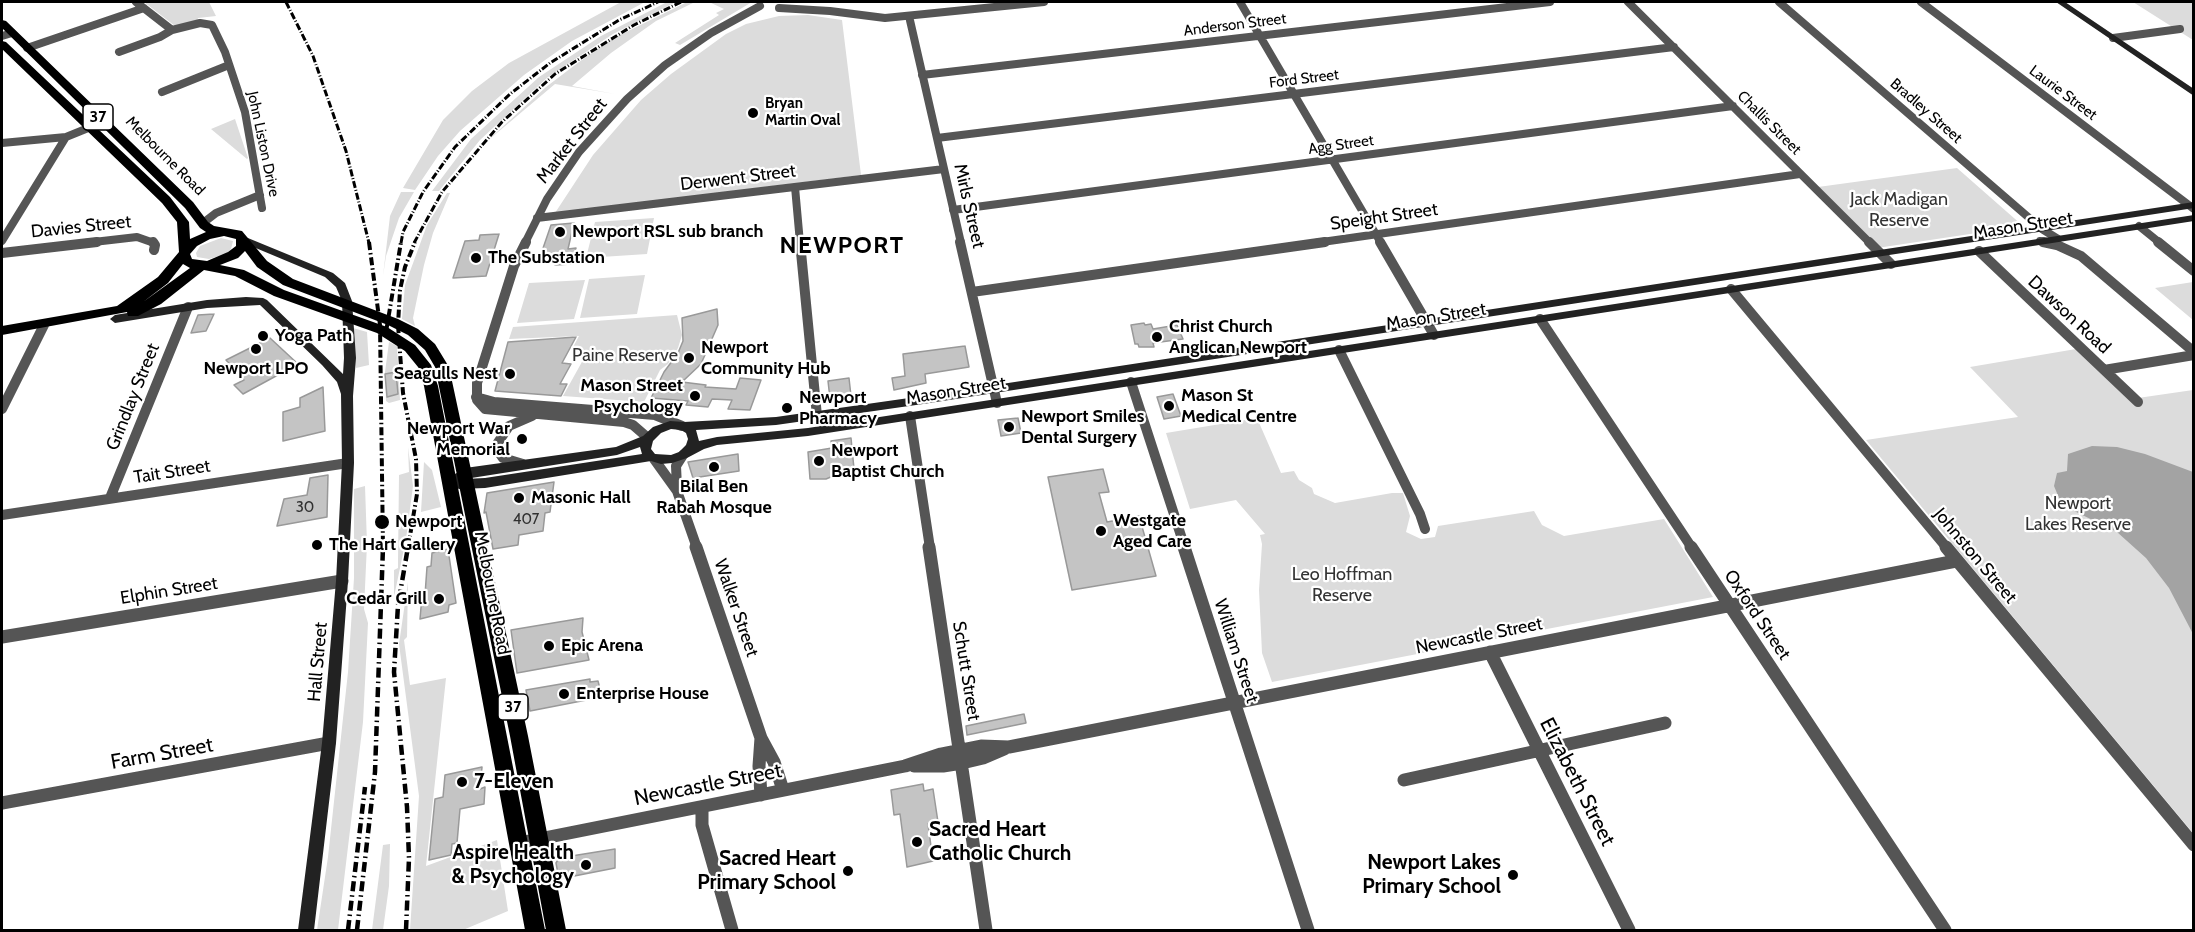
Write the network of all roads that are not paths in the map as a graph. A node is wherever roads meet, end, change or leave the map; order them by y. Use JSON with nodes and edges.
{"nodes":[{"id":1,"x":831,"y":2,"type":"edge"},
{"id":2,"x":1044,"y":2,"type":"edge"},
{"id":3,"x":1240,"y":2,"type":"edge"},
{"id":4,"x":1550,"y":2,"type":"edge"},
{"id":5,"x":1628,"y":2,"type":"edge"},
{"id":6,"x":1779,"y":2,"type":"edge"},
{"id":7,"x":1921,"y":2,"type":"edge"},
{"id":8,"x":2060,"y":2,"type":"edge"},
{"id":9,"x":761,"y":4,"type":"edge"},
{"id":10,"x":140,"y":5,"type":"edge"},
{"id":11,"x":778,"y":6,"type":"edge"},
{"id":12,"x":830,"y":11,"type":"junction"},
{"id":13,"x":909,"y":16,"type":"junction"},
{"id":14,"x":735,"y":21,"type":"junction"},
{"id":15,"x":2,"y":23,"type":"edge"},
{"id":16,"x":79,"y":27,"type":"junction"},
{"id":17,"x":89,"y":28,"type":"junction"},
{"id":18,"x":2180,"y":29,"type":"dead end"},
{"id":19,"x":172,"y":30,"type":"junction"},
{"id":20,"x":7,"y":34,"type":"edge"},
{"id":21,"x":1260,"y":35,"type":"junction"},
{"id":22,"x":2113,"y":38,"type":"junction"},
{"id":23,"x":2,"y":44,"type":"edge"},
{"id":24,"x":1674,"y":47,"type":"junction"},
{"id":25,"x":27,"y":48,"type":"junction"},
{"id":26,"x":119,"y":52,"type":"dead end"},
{"id":27,"x":14,"y":55,"type":"junction"},
{"id":28,"x":229,"y":65,"type":"junction"},
{"id":29,"x":922,"y":75,"type":"junction"},
{"id":30,"x":162,"y":92,"type":"dead end"},
{"id":31,"x":2193,"y":93,"type":"edge"},
{"id":32,"x":1293,"y":94,"type":"junction"},
{"id":33,"x":1733,"y":106,"type":"junction"},
{"id":34,"x":103,"y":122,"type":"junction"},
{"id":35,"x":90,"y":127,"type":"junction"},
{"id":36,"x":66,"y":136,"type":"junction"},
{"id":37,"x":937,"y":138,"type":"junction"},
{"id":38,"x":2,"y":143,"type":"edge"},
{"id":39,"x":1332,"y":160,"type":"junction"},
{"id":40,"x":944,"y":169,"type":"junction"},
{"id":41,"x":1800,"y":174,"type":"junction"},
{"id":42,"x":795,"y":187,"type":"junction"},
{"id":43,"x":260,"y":195,"type":"junction"},
{"id":44,"x":2192,"y":207,"type":"edge"},
{"id":45,"x":262,"y":208,"type":"dead end"},
{"id":46,"x":953,"y":210,"type":"junction"},
{"id":47,"x":537,"y":218,"type":"junction"},
{"id":48,"x":2193,"y":218,"type":"edge"},
{"id":49,"x":202,"y":223,"type":"junction"},
{"id":50,"x":2139,"y":226,"type":"junction"},
{"id":51,"x":2042,"y":229,"type":"junction"},
{"id":52,"x":228,"y":232,"type":"junction"},
{"id":53,"x":1375,"y":234,"type":"junction"},
{"id":54,"x":243,"y":239,"type":"junction"},
{"id":55,"x":2058,"y":239,"type":"junction"},
{"id":56,"x":2,"y":241,"type":"edge"},
{"id":57,"x":2040,"y":241,"type":"junction"},
{"id":58,"x":154,"y":250,"type":"dead end"},
{"id":59,"x":1979,"y":251,"type":"junction"},
{"id":60,"x":2,"y":253,"type":"edge"},
{"id":61,"x":185,"y":253,"type":"junction"},
{"id":62,"x":1880,"y":253,"type":"junction"},
{"id":63,"x":1891,"y":264,"type":"junction"},
{"id":64,"x":202,"y":266,"type":"junction"},
{"id":65,"x":2193,"y":271,"type":"edge"},
{"id":66,"x":1731,"y":289,"type":"junction"},
{"id":67,"x":972,"y":292,"type":"junction"},
{"id":68,"x":148,"y":299,"type":"junction"},
{"id":69,"x":188,"y":307,"type":"junction"},
{"id":70,"x":342,"y":309,"type":"junction"},
{"id":71,"x":115,"y":319,"type":"junction"},
{"id":72,"x":1540,"y":319,"type":"junction"},
{"id":73,"x":1426,"y":322,"type":"junction"},
{"id":74,"x":44,"y":325,"type":"junction"},
{"id":75,"x":2,"y":331,"type":"edge"},
{"id":76,"x":1434,"y":335,"type":"junction"},
{"id":77,"x":1339,"y":350,"type":"junction"},
{"id":78,"x":350,"y":351,"type":"junction"},
{"id":79,"x":2193,"y":353,"type":"edge"},
{"id":80,"x":324,"y":360,"type":"junction"},
{"id":81,"x":2104,"y":370,"type":"junction"},
{"id":82,"x":1131,"y":382,"type":"junction"},
{"id":83,"x":994,"y":389,"type":"junction"},
{"id":84,"x":347,"y":396,"type":"junction"},
{"id":85,"x":476,"y":397,"type":"junction"},
{"id":86,"x":2138,"y":402,"type":"dead end"},
{"id":87,"x":997,"y":403,"type":"junction"},
{"id":88,"x":2,"y":408,"type":"edge"},
{"id":89,"x":541,"y":414,"type":"junction"},
{"id":90,"x":817,"y":416,"type":"junction"},
{"id":91,"x":910,"y":417,"type":"junction"},
{"id":92,"x":683,"y":426,"type":"junction"},
{"id":93,"x":648,"y":438,"type":"junction"},
{"id":94,"x":685,"y":454,"type":"junction"},
{"id":95,"x":653,"y":458,"type":"junction"},
{"id":96,"x":348,"y":463,"type":"junction"},
{"id":97,"x":523,"y":464,"type":"junction"},
{"id":98,"x":466,"y":479,"type":"junction"},
{"id":99,"x":449,"y":483,"type":"junction"},
{"id":100,"x":677,"y":491,"type":"junction"},
{"id":101,"x":110,"y":498,"type":"junction"},
{"id":102,"x":2,"y":515,"type":"edge"},
{"id":103,"x":1425,"y":529,"type":"dead end"},
{"id":104,"x":1956,"y":561,"type":"junction"},
{"id":105,"x":342,"y":581,"type":"junction"},
{"id":106,"x":1728,"y":605,"type":"junction"},
{"id":107,"x":2,"y":637,"type":"edge"},
{"id":108,"x":1490,"y":652,"type":"junction"},
{"id":109,"x":1233,"y":702,"type":"junction"},
{"id":110,"x":1665,"y":723,"type":"dead end"},
{"id":111,"x":761,"y":738,"type":"junction"},
{"id":112,"x":329,"y":743,"type":"junction"},
{"id":113,"x":1539,"y":750,"type":"junction"},
{"id":114,"x":961,"y":756,"type":"junction"},
{"id":115,"x":1404,"y":780,"type":"dead end"},
{"id":116,"x":783,"y":790,"type":"junction"},
{"id":117,"x":761,"y":795,"type":"junction"},
{"id":118,"x":2,"y":803,"type":"edge"},
{"id":119,"x":702,"y":807,"type":"junction"},
{"id":120,"x":539,"y":839,"type":"junction"},
{"id":121,"x":519,"y":843,"type":"junction"},
{"id":122,"x":2193,"y":845,"type":"edge"},
{"id":123,"x":306,"y":930,"type":"edge"},
{"id":124,"x":535,"y":930,"type":"edge"},
{"id":125,"x":556,"y":930,"type":"edge"},
{"id":126,"x":732,"y":930,"type":"edge"},
{"id":127,"x":986,"y":930,"type":"edge"},
{"id":128,"x":1308,"y":930,"type":"edge"},
{"id":129,"x":1629,"y":930,"type":"edge"},
{"id":130,"x":1945,"y":930,"type":"edge"}],
"edges":[{"from":1,"to":12,"type":"street"},
{"from":2,"to":13,"type":"street"},
{"from":3,"to":21,"type":"street"},
{"from":4,"to":21,"type":"street","name":"Anderson Street"},
{"from":5,"to":24,"type":"street","name":"Challis Street"},
{"from":6,"to":51,"type":"street","name":"Bradley Street"},
{"from":7,"to":44,"type":"street","name":"Laurie Street"},
{"from":8,"to":22,"type":"street"},
{"from":9,"to":11,"type":"street"},
{"from":9,"to":14,"type":"street","name":"Market Street"},
{"from":10,"to":16,"type":"street"},
{"from":10,"to":17,"type":"street"},
{"from":10,"to":19,"type":"street"},
{"from":11,"to":12,"type":"street"},
{"from":11,"to":14,"type":"street","name":"Market Street"},
{"from":12,"to":13,"type":"street"},
{"from":13,"to":29,"type":"street","name":"Mirls Street"},
{"from":14,"to":47,"type":"street","name":"Market Street"},
{"from":15,"to":20,"type":"main road","name":"Melbourne Road","number":"37"},
{"from":16,"to":17,"type":"street"},
{"from":16,"to":25,"type":"street"},
{"from":17,"to":25,"type":"street"},
{"from":18,"to":22,"type":"street"},
{"from":19,"to":26,"type":"street"},
{"from":19,"to":28,"type":"street","name":"John Liston Drive"},
{"from":20,"to":25,"type":"main road","name":"Melbourne Road","number":"37"},
{"from":21,"to":29,"type":"street","name":"Anderson Street"},
{"from":21,"to":32,"type":"street"},
{"from":22,"to":31,"type":"street"},
{"from":23,"to":27,"type":"main road","name":"Melbourne Road","number":"37"},
{"from":24,"to":32,"type":"street","name":"Ford Street"},
{"from":24,"to":33,"type":"street","name":"Challis Street"},
{"from":25,"to":27,"type":"main road"},
{"from":25,"to":34,"type":"main road","name":"Melbourne Road","number":"37"},
{"from":27,"to":35,"type":"main road","name":"Melbourne Road","number":"37"},
{"from":28,"to":30,"type":"street"},
{"from":28,"to":43,"type":"street","name":"John Liston Drive"},
{"from":29,"to":37,"type":"street","name":"Mirls Street"},
{"from":32,"to":37,"type":"street","name":"Ford Street"},
{"from":32,"to":39,"type":"street"},
{"from":33,"to":39,"type":"street","name":"Agg Street"},
{"from":33,"to":41,"type":"street","name":"Challis Street"},
{"from":34,"to":35,"type":"street"},
{"from":34,"to":49,"type":"main road","name":"Melbourne Road","number":"37"},
{"from":35,"to":36,"type":"street"},
{"from":35,"to":61,"type":"main road","name":"Melbourne Road","number":"37"},
{"from":36,"to":38,"type":"street"},
{"from":36,"to":56,"type":"street"},
{"from":37,"to":40,"type":"street","name":"Mirls Street"},
{"from":39,"to":46,"type":"street","name":"Agg Street"},
{"from":39,"to":53,"type":"street"},
{"from":40,"to":42,"type":"street","name":"Derwent Street"},
{"from":40,"to":46,"type":"street","name":"Mirls Street"},
{"from":41,"to":53,"type":"street","name":"Speight Street"},
{"from":41,"to":62,"type":"street","name":"Challis Street"},
{"from":42,"to":47,"type":"street","name":"Derwent Street"},
{"from":42,"to":90,"type":"street"},
{"from":43,"to":45,"type":"street","name":"John Liston Drive"},
{"from":43,"to":49,"type":"street"},
{"from":44,"to":51,"type":"street","name":"Mason Street"},
{"from":46,"to":67,"type":"street","name":"Mirls Street"},
{"from":47,"to":85,"type":"street","name":"Market Street"},
{"from":48,"to":50,"type":"street","name":"Mason Street"},
{"from":49,"to":52,"type":"main road","name":"Melbourne Road","number":"37"},
{"from":50,"to":55,"type":"street","name":"Mason Street"},
{"from":50,"to":65,"type":"street"},
{"from":51,"to":55,"type":"street","name":"Bradley Street"},
{"from":51,"to":62,"type":"street","name":"Mason Street"},
{"from":52,"to":54,"type":"main road","number":"37"},
{"from":52,"to":61,"type":"main road"},
{"from":53,"to":67,"type":"street","name":"Speight Street"},
{"from":53,"to":73,"type":"street"},
{"from":54,"to":64,"type":"main road"},
{"from":54,"to":70,"type":"main road","name":"Melbourne Road","number":"37"},
{"from":54,"to":78,"type":"street","name":"Hall Street"},
{"from":55,"to":57,"type":"street","name":"Mason Street"},
{"from":57,"to":59,"type":"street","name":"Mason Street"},
{"from":57,"to":79,"type":"street"},
{"from":58,"to":60,"type":"street","name":"Davies Street"},
{"from":59,"to":63,"type":"street","name":"Mason Street"},
{"from":59,"to":81,"type":"street","name":"Dawson Road"},
{"from":61,"to":64,"type":"main road","number":"37"},
{"from":61,"to":68,"type":"main road"},
{"from":62,"to":63,"type":"street","name":"Challis Street"},
{"from":62,"to":73,"type":"street","name":"Mason Street"},
{"from":63,"to":66,"type":"street","name":"Mason Street"},
{"from":64,"to":68,"type":"main road"},
{"from":64,"to":70,"type":"main road","name":"Melbourne Road","number":"37"},
{"from":66,"to":72,"type":"street","name":"Mason Street"},
{"from":66,"to":104,"type":"street","name":"Johnston Street"},
{"from":67,"to":83,"type":"street","name":"Mirls Street"},
{"from":68,"to":69,"type":"street","name":"Hall Street"},
{"from":68,"to":71,"type":"main road"},
{"from":68,"to":74,"type":"main road"},
{"from":69,"to":71,"type":"street","name":"Hall Street"},
{"from":69,"to":80,"type":"street","name":"Hall Street"},
{"from":69,"to":101,"type":"street","name":"Grindlay Street"},
{"from":70,"to":98,"type":"main road","name":"Melbourne Road","number":"37"},
{"from":70,"to":99,"type":"main road","name":"Melbourne Road","number":"37"},
{"from":71,"to":74,"type":"main road"},
{"from":72,"to":76,"type":"street","name":"Mason Street"},
{"from":72,"to":106,"type":"street","name":"Oxford Street"},
{"from":73,"to":76,"type":"street"},
{"from":73,"to":83,"type":"street","name":"Mason Street"},
{"from":74,"to":75,"type":"main road"},
{"from":74,"to":88,"type":"street"},
{"from":76,"to":77,"type":"street","name":"Mason Street"},
{"from":77,"to":82,"type":"street","name":"Mason Street"},
{"from":77,"to":103,"type":"street"},
{"from":78,"to":80,"type":"street"},
{"from":78,"to":84,"type":"street","name":"Hall Street"},
{"from":79,"to":81,"type":"street"},
{"from":80,"to":84,"type":"street","name":"Hall Street"},
{"from":81,"to":86,"type":"street","name":"Dawson Road"},
{"from":82,"to":87,"type":"street","name":"Mason Street"},
{"from":82,"to":109,"type":"street","name":"William Street"},
{"from":83,"to":87,"type":"street","name":"Mirls Street"},
{"from":83,"to":90,"type":"street","name":"Mason Street"},
{"from":84,"to":96,"type":"street","name":"Hall Street"},
{"from":85,"to":89,"type":"street"},
{"from":85,"to":92,"type":"street"},
{"from":87,"to":91,"type":"street","name":"Mason Street"},
{"from":89,"to":93,"type":"street"},
{"from":89,"to":97,"type":"street"},
{"from":90,"to":92,"type":"street","name":"Mason Street"},
{"from":91,"to":94,"type":"street","name":"Mason Street"},
{"from":91,"to":114,"type":"street","name":"Schutt Street"},
{"from":92,"to":93,"type":"street"},
{"from":92,"to":94,"type":"street"},
{"from":93,"to":95,"type":"street"},
{"from":93,"to":97,"type":"street"},
{"from":94,"to":95,"type":"street"},
{"from":94,"to":100,"type":"street","name":"Walker Street"},
{"from":95,"to":98,"type":"street"},
{"from":95,"to":100,"type":"street","name":"Walker Street"},
{"from":96,"to":101,"type":"street","name":"Tait Street"},
{"from":96,"to":105,"type":"street","name":"Hall Street"},
{"from":97,"to":98,"type":"street"},
{"from":98,"to":99,"type":"street"},
{"from":98,"to":120,"type":"main road","name":"Melbourne Road","number":"37"},
{"from":99,"to":121,"type":"main road","name":"Melbourne Road","number":"37"},
{"from":100,"to":111,"type":"street","name":"Walker Street"},
{"from":101,"to":102,"type":"street","name":"Tait Street"},
{"from":104,"to":106,"type":"street","name":"Newcastle Street"},
{"from":104,"to":122,"type":"street","name":"Johnston Street"},
{"from":105,"to":107,"type":"street","name":"Elphin Street"},
{"from":105,"to":112,"type":"street","name":"Hall Street"},
{"from":106,"to":108,"type":"street","name":"Newcastle Street"},
{"from":106,"to":130,"type":"street","name":"Oxford Street"},
{"from":108,"to":109,"type":"street","name":"Newcastle Street"},
{"from":108,"to":113,"type":"street","name":"Elizabeth Street"},
{"from":109,"to":114,"type":"street","name":"Newcastle Street"},
{"from":109,"to":128,"type":"street","name":"William Street"},
{"from":110,"to":113,"type":"street"},
{"from":111,"to":116,"type":"street","name":"Walker Street"},
{"from":111,"to":117,"type":"street","name":"Walker Street"},
{"from":112,"to":118,"type":"street","name":"Farm Street"},
{"from":112,"to":123,"type":"street","name":"Hall Street"},
{"from":113,"to":115,"type":"street"},
{"from":113,"to":129,"type":"street","name":"Elizabeth Street"},
{"from":114,"to":116,"type":"street","name":"Newcastle Street"},
{"from":114,"to":127,"type":"street","name":"Schutt Street"},
{"from":116,"to":117,"type":"street","name":"Newcastle Street"},
{"from":117,"to":119,"type":"street","name":"Newcastle Street"},
{"from":119,"to":120,"type":"street","name":"Newcastle Street"},
{"from":119,"to":126,"type":"street"},
{"from":120,"to":121,"type":"street","name":"Newcastle Street"},
{"from":120,"to":125,"type":"main road","name":"Melbourne Road","number":"37"},
{"from":121,"to":124,"type":"main road","name":"Melbourne Road","number":"37"}]}
